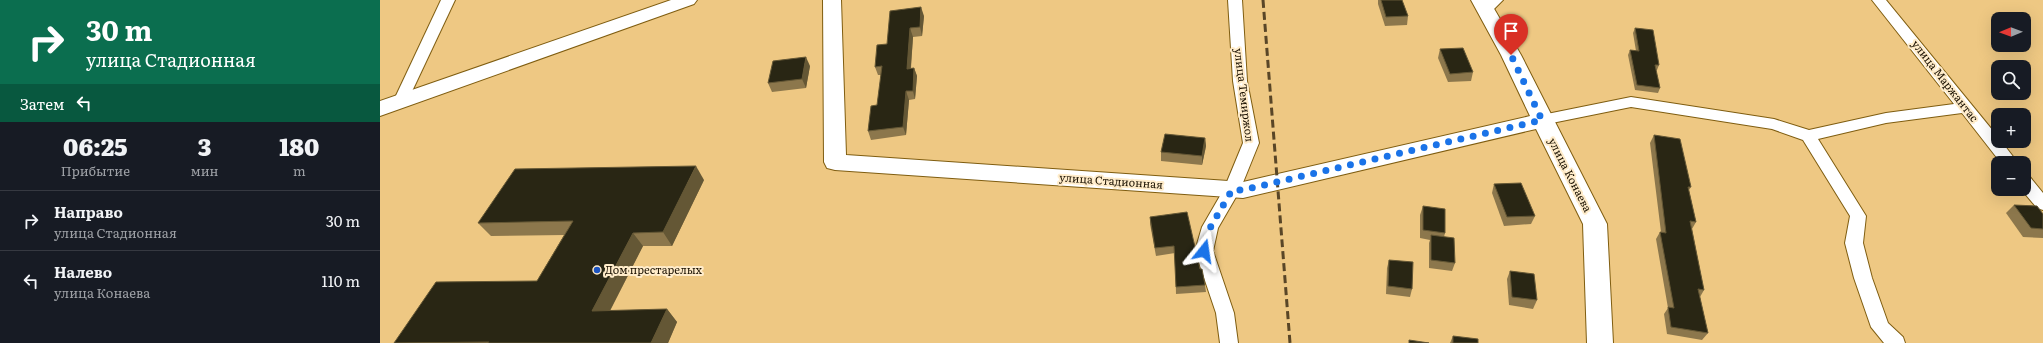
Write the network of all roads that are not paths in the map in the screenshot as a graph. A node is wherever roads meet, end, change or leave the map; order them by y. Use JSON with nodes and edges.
{"nodes":[{"id":1,"x":448,"y":0,"type":"edge"},
{"id":2,"x":688,"y":0,"type":"edge"},
{"id":3,"x":832,"y":0,"type":"edge"},
{"id":4,"x":1235,"y":0,"type":"edge"},
{"id":5,"x":1879,"y":0,"type":"edge"},
{"id":6,"x":1487,"y":3,"type":"edge"},
{"id":7,"x":400,"y":102,"type":"junction"},
{"id":8,"x":1966,"y":108,"type":"junction"},
{"id":9,"x":380,"y":109,"type":"edge"},
{"id":10,"x":1542,"y":120,"type":"junction"},
{"id":11,"x":1808,"y":136,"type":"junction"},
{"id":12,"x":2004,"y":156,"type":"edge"},
{"id":13,"x":2031,"y":189,"type":"edge"},
{"id":14,"x":1232,"y":190,"type":"junction"},
{"id":15,"x":2043,"y":204,"type":"edge"},
{"id":16,"x":1229,"y":343,"type":"edge"},
{"id":17,"x":1600,"y":343,"type":"edge"},
{"id":18,"x":1896,"y":343,"type":"edge"}],
"edges":[{"from":1,"to":7,"type":"street"},
{"from":2,"to":7,"type":"street"},
{"from":3,"to":14,"type":"street","name":"улица Стадионная"},
{"from":4,"to":14,"type":"street","name":"улица Темиржол"},
{"from":5,"to":8,"type":"street","name":"улица Маржантас"},
{"from":6,"to":10,"type":"street","name":"улица Конаева"},
{"from":7,"to":9,"type":"street"},
{"from":8,"to":11,"type":"street"},
{"from":8,"to":12,"type":"street","name":"улица Маржантас"},
{"from":10,"to":11,"type":"street"},
{"from":10,"to":14,"type":"street","name":"улица Стадионная"},
{"from":10,"to":17,"type":"street","name":"улица Конаева"},
{"from":11,"to":18,"type":"street"},
{"from":13,"to":15,"type":"street"},
{"from":14,"to":16,"type":"street","name":"улица Темиржол"}]}
